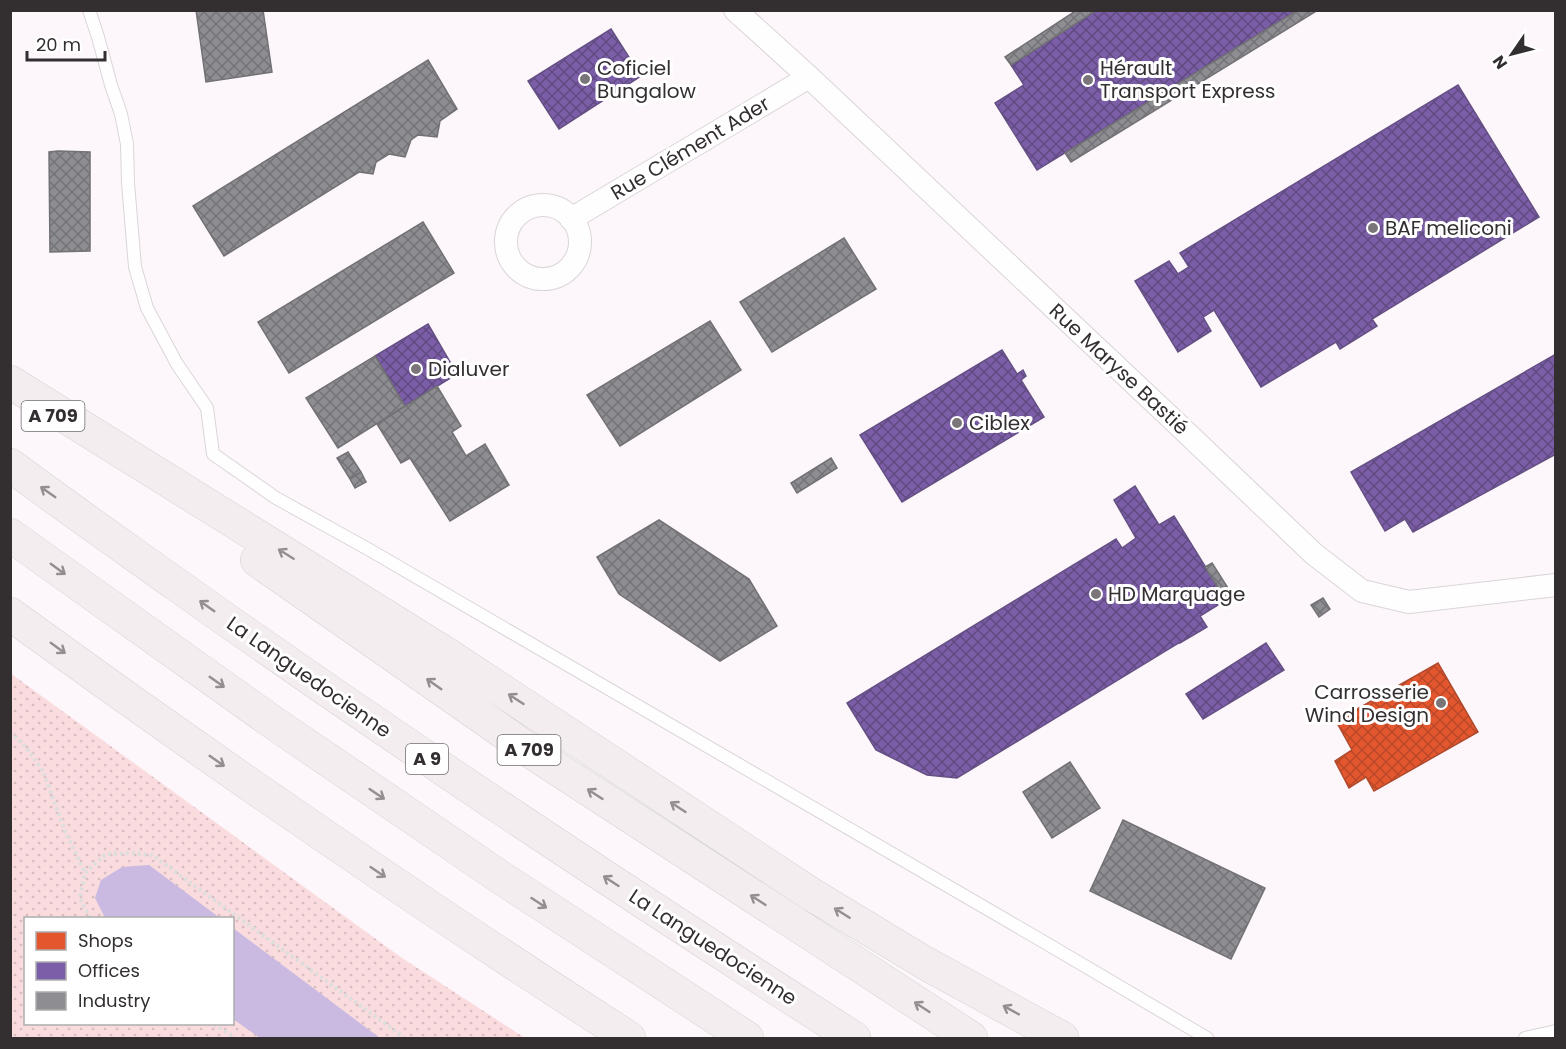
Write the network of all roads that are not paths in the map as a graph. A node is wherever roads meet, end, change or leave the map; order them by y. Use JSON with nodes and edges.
{"nodes":[{"id":1,"x":89,"y":10,"type":"edge"},
{"id":2,"x":735,"y":10,"type":"edge"},
{"id":3,"x":810,"y":77,"type":"junction"},
{"id":4,"x":572,"y":219,"type":"dead end"},
{"id":5,"x":10,"y":383,"type":"edge"},
{"id":6,"x":10,"y":465,"type":"edge"},
{"id":7,"x":10,"y":535,"type":"edge"},
{"id":8,"x":1556,"y":585,"type":"edge"},
{"id":9,"x":10,"y":614,"type":"edge"},
{"id":10,"x":522,"y":969,"type":"junction"},
{"id":11,"x":1556,"y":1030,"type":"edge"},
{"id":12,"x":613,"y":1038,"type":"edge"},
{"id":13,"x":629,"y":1038,"type":"edge"},
{"id":14,"x":747,"y":1038,"type":"edge"},
{"id":15,"x":854,"y":1038,"type":"edge"},
{"id":16,"x":971,"y":1038,"type":"edge"},
{"id":17,"x":1062,"y":1038,"type":"edge"},
{"id":18,"x":1207,"y":1038,"type":"edge"},
{"id":19,"x":1525,"y":1038,"type":"edge"}],
"edges":[{"from":1,"to":18,"type":"lane"},
{"from":2,"to":3,"type":"street","name":"Rue Maryse Bastié"},
{"from":3,"to":4,"type":"street","name":"Rue Clément Ader"},
{"from":3,"to":8,"type":"street","name":"Rue Maryse Bastié"},
{"from":16,"to":5,"type":"highway","number":"A 709","one_way":true},
{"from":17,"to":5,"type":"highway","one_way":true},
{"from":15,"to":6,"type":"highway","name":"La Languedocienne","number":"A 9","one_way":true},
{"from":7,"to":14,"type":"highway","one_way":true},
{"from":9,"to":10,"type":"highway","one_way":true},
{"from":10,"to":12,"type":"highway"},
{"from":10,"to":13,"type":"highway"},
{"from":11,"to":19,"type":"lane"}]}
